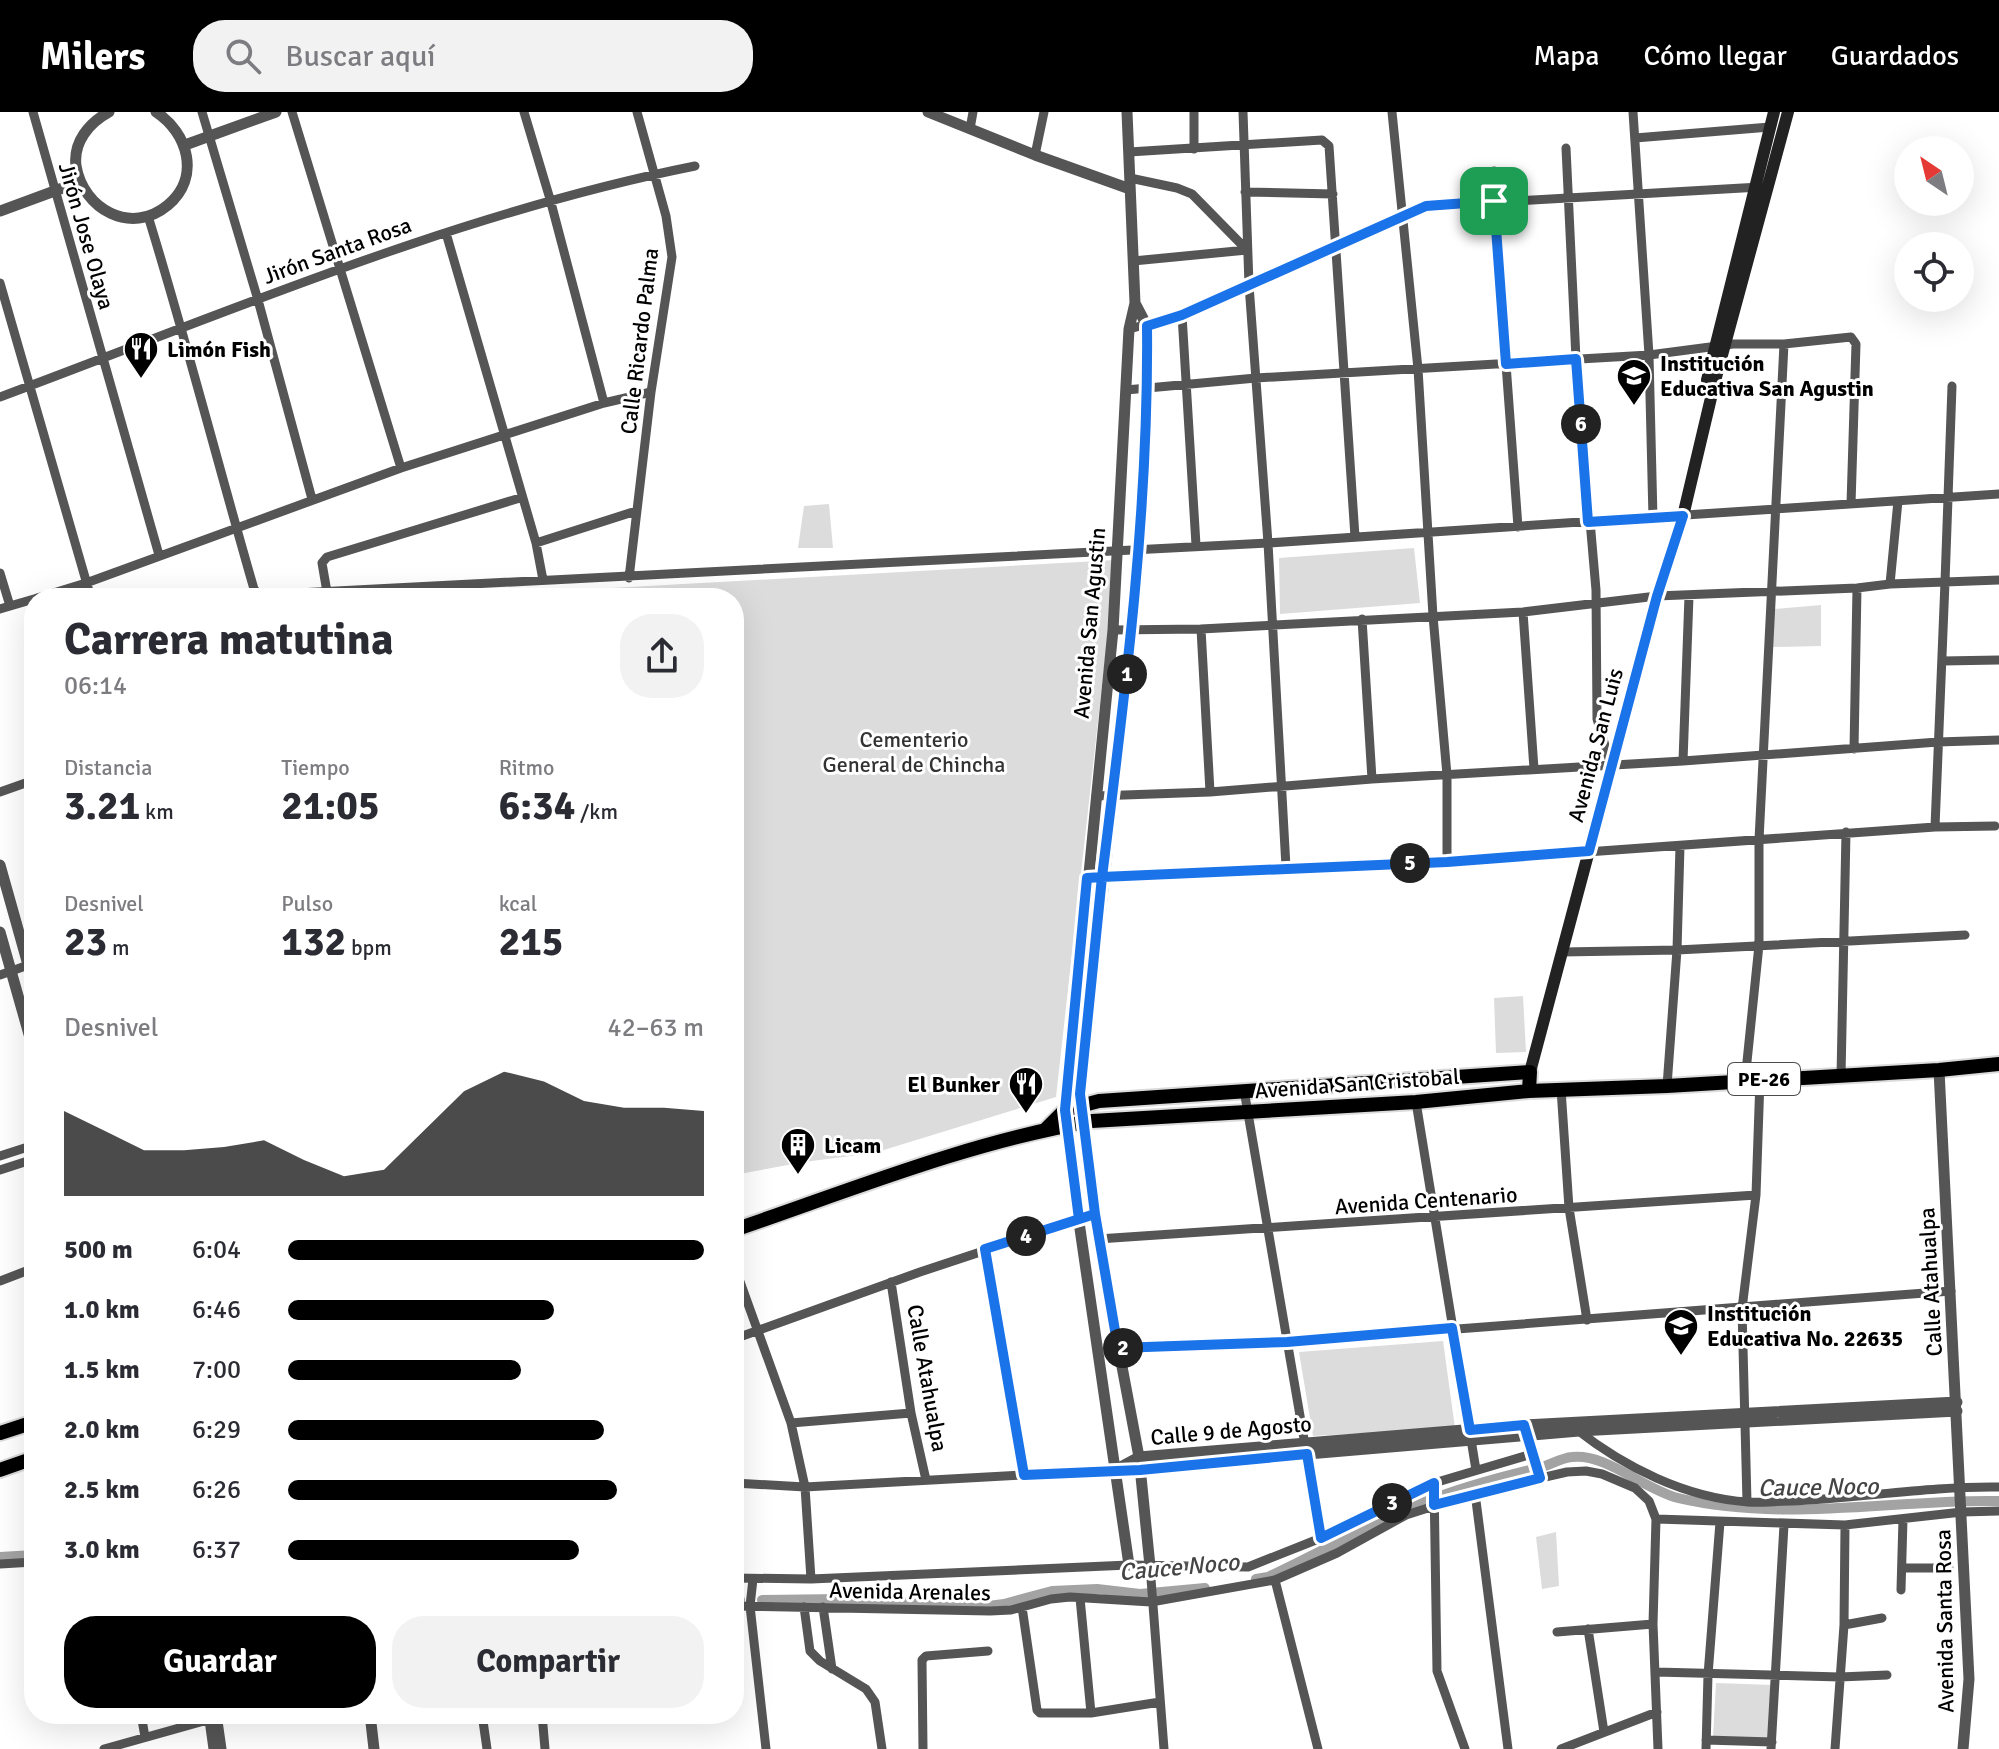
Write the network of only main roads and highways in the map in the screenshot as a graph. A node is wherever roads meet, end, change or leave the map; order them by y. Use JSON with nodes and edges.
{"nodes":[{"id":1,"x":1774,"y":112,"type":"edge"},
{"id":2,"x":1788,"y":112,"type":"edge"},
{"id":3,"x":1762,"y":187,"type":"junction"},
{"id":4,"x":1999,"y":1064,"type":"edge"},
{"id":5,"x":1530,"y":1072,"type":"junction"},
{"id":6,"x":1379,"y":1082,"type":"junction"},
{"id":7,"x":1529,"y":1091,"type":"junction"},
{"id":8,"x":1382,"y":1104,"type":"junction"},
{"id":9,"x":1046,"y":1129,"type":"junction"},
{"id":10,"x":744,"y":1227,"type":"edge"},
{"id":11,"x":24,"y":1425,"type":"edge"},
{"id":12,"x":0,"y":1433,"type":"edge"},
{"id":13,"x":24,"y":1462,"type":"edge"},
{"id":14,"x":0,"y":1470,"type":"edge"}],
"edges":[{"from":1,"to":3,"type":"main road","name":"Avenida San Luis"},
{"from":2,"to":3,"type":"main road","name":"Avenida San Luis"},
{"from":3,"to":5,"type":"main road","name":"Avenida San Luis"},
{"from":4,"to":7,"type":"highway","name":"Avenida San Cristobal","number":"PE-26"},
{"from":5,"to":6,"type":"highway"},
{"from":5,"to":7,"type":"highway","name":"Avenida San Luis"},
{"from":6,"to":8,"type":"highway"},
{"from":6,"to":9,"type":"highway"},
{"from":7,"to":8,"type":"highway","name":"Avenida San Cristobal","number":"PE-26"},
{"from":8,"to":9,"type":"highway","name":"Avenida San Cristobal","number":"PE-26"},
{"from":9,"to":10,"type":"highway","name":"Avenida San Cristobal","number":"PE-26"},
{"from":11,"to":12,"type":"highway"},
{"from":13,"to":14,"type":"highway"}]}
